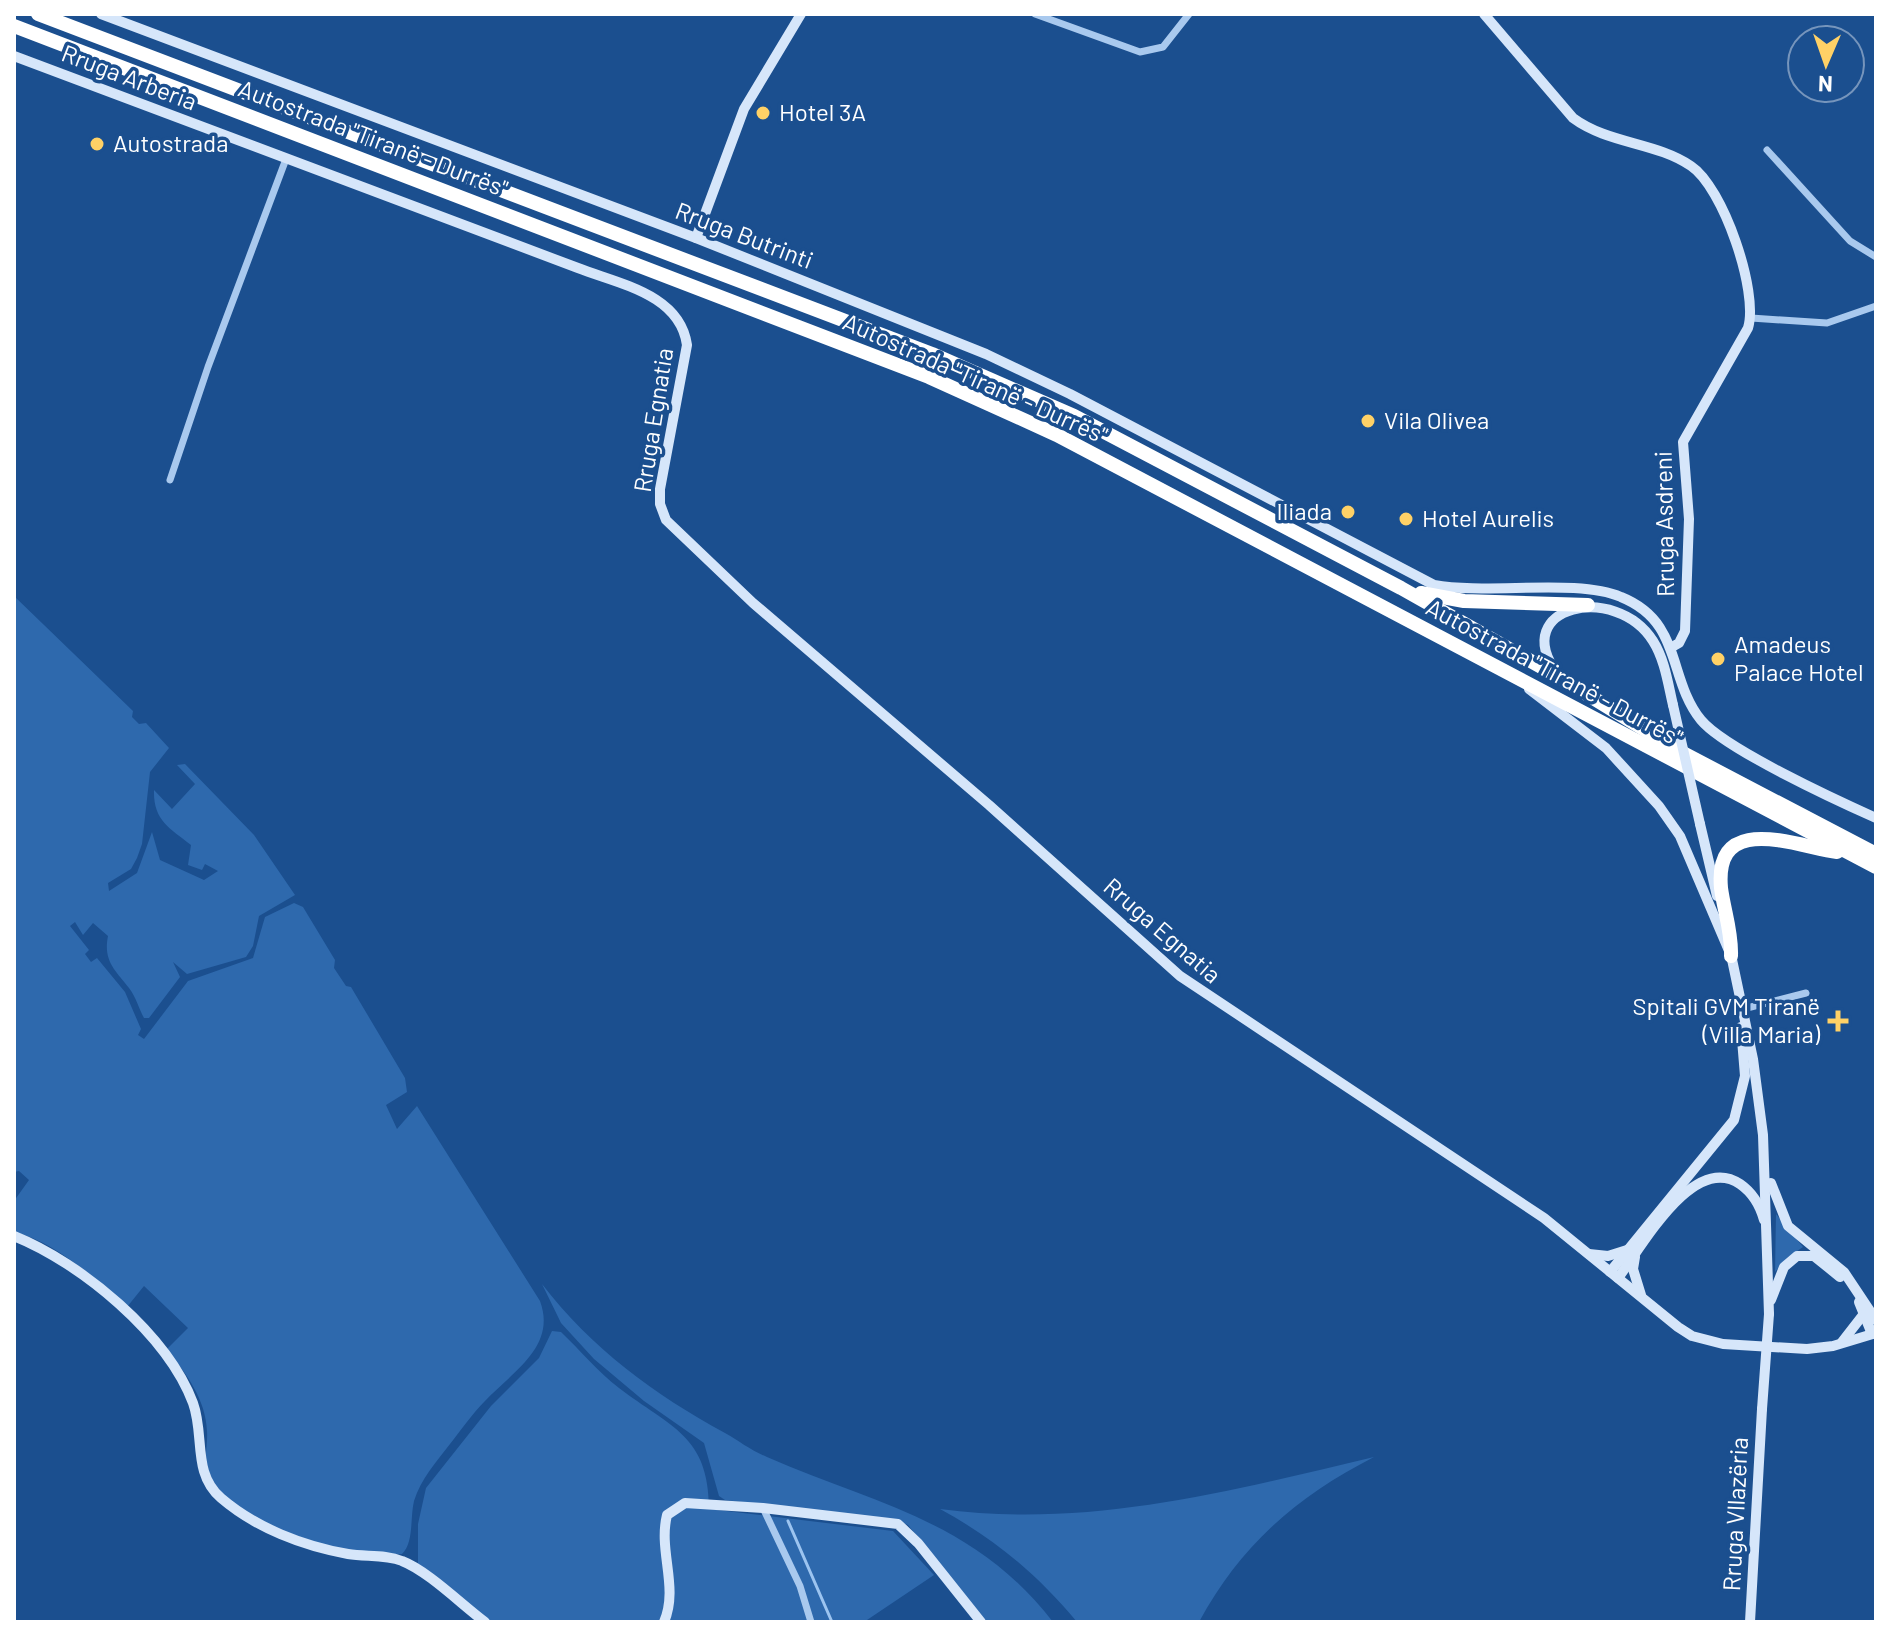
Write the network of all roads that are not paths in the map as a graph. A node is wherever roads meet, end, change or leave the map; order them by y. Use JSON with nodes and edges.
{"nodes":[{"id":1,"x":38,"y":14,"type":"edge"},
{"id":2,"x":101,"y":14,"type":"edge"},
{"id":3,"x":801,"y":14,"type":"edge"},
{"id":4,"x":1035,"y":14,"type":"edge"},
{"id":5,"x":1189,"y":14,"type":"edge"},
{"id":6,"x":1484,"y":14,"type":"edge"},
{"id":7,"x":14,"y":26,"type":"edge"},
{"id":8,"x":14,"y":56,"type":"edge"},
{"id":9,"x":1767,"y":150,"type":"dead end"},
{"id":10,"x":286,"y":159,"type":"junction"},
{"id":11,"x":696,"y":238,"type":"junction"},
{"id":12,"x":1876,"y":257,"type":"edge"},
{"id":13,"x":1876,"y":306,"type":"edge"},
{"id":14,"x":676,"y":314,"type":"joint"},
{"id":15,"x":1751,"y":318,"type":"junction"},
{"id":16,"x":170,"y":480,"type":"dead end"},
{"id":17,"x":1401,"y":588,"type":"junction"},
{"id":18,"x":1433,"y":590,"type":"junction"},
{"id":19,"x":1588,"y":605,"type":"junction"},
{"id":20,"x":1672,"y":647,"type":"junction"},
{"id":21,"x":1559,"y":677,"type":"junction"},
{"id":22,"x":1518,"y":680,"type":"junction"},
{"id":23,"x":1876,"y":818,"type":"edge"},
{"id":24,"x":1848,"y":854,"type":"junction"},
{"id":25,"x":1876,"y":854,"type":"edge"},
{"id":26,"x":1876,"y":867,"type":"edge"},
{"id":27,"x":1731,"y":956,"type":"junction"},
{"id":28,"x":1806,"y":993,"type":"dead end"},
{"id":29,"x":1743,"y":1009,"type":"junction"},
{"id":30,"x":1766,"y":1166,"type":"junction"},
{"id":31,"x":14,"y":1236,"type":"edge"},
{"id":32,"x":1768,"y":1237,"type":"junction"},
{"id":33,"x":1632,"y":1252,"type":"junction"},
{"id":34,"x":1589,"y":1254,"type":"junction"},
{"id":35,"x":1614,"y":1275,"type":"junction"},
{"id":36,"x":1641,"y":1296,"type":"junction"},
{"id":37,"x":1769,"y":1310,"type":"junction"},
{"id":38,"x":1864,"y":1310,"type":"junction"},
{"id":39,"x":1876,"y":1320,"type":"edge"},
{"id":40,"x":1874,"y":1333,"type":"edge"},
{"id":41,"x":1839,"y":1344,"type":"junction"},
{"id":42,"x":763,"y":1508,"type":"junction"},
{"id":43,"x":485,"y":1622,"type":"edge"},
{"id":44,"x":664,"y":1622,"type":"edge"},
{"id":45,"x":811,"y":1622,"type":"edge"},
{"id":46,"x":981,"y":1622,"type":"edge"},
{"id":47,"x":1750,"y":1622,"type":"edge"}],
"edges":[{"from":1,"to":17,"type":"highway","name":"Autostrada \"Tiranë - Durrës\""},
{"from":2,"to":11,"type":"main road","name":"Rruga Butrinti"},
{"from":3,"to":11,"type":"main road"},
{"from":4,"to":5,"type":"street"},
{"from":6,"to":15,"type":"main road"},
{"from":7,"to":22,"type":"highway","name":"Autostrada \"Tiranë - Durrës\""},
{"from":8,"to":10,"type":"main road","name":"Rruga Arberia"},
{"from":9,"to":12,"type":"street"},
{"from":10,"to":14,"type":"main road","name":"Rruga Arberia"},
{"from":10,"to":16,"type":"street"},
{"from":11,"to":18,"type":"main road","name":"Rruga Butrinti"},
{"from":13,"to":15,"type":"street"},
{"from":14,"to":34,"type":"main road","name":"Rruga Egnatia"},
{"from":15,"to":20,"type":"main road","name":"Rruga Asdreni"},
{"from":17,"to":18,"type":"highway"},
{"from":17,"to":21,"type":"highway","name":"Autostrada \"Tiranë - Durrës\""},
{"from":18,"to":19,"type":"highway"},
{"from":18,"to":20,"type":"main road"},
{"from":19,"to":21,"type":"main road"},
{"from":19,"to":27,"type":"main road","bridge":true},
{"from":20,"to":23,"type":"main road"},
{"from":21,"to":25,"type":"highway","name":"Autostrada \"Tiranë - Durrës\""},
{"from":22,"to":24,"type":"highway","name":"Autostrada \"Tiranë - Durrës\""},
{"from":22,"to":27,"type":"main road"},
{"from":24,"to":26,"type":"highway","name":"Autostrada \"Tiranë - Durrës\""},
{"from":24,"to":27,"type":"highway"},
{"from":27,"to":29,"type":"main road"},
{"from":28,"to":29,"type":"street"},
{"from":29,"to":30,"type":"main road"},
{"from":29,"to":33,"type":"main road"},
{"from":30,"to":32,"type":"main road"},
{"from":30,"to":38,"type":"main road"},
{"from":31,"to":43,"type":"main road"},
{"from":32,"to":33,"type":"main road"},
{"from":32,"to":37,"type":"main road"},
{"from":33,"to":34,"type":"main road"},
{"from":33,"to":35,"type":"main road"},
{"from":33,"to":36,"type":"main road"},
{"from":34,"to":35,"type":"main road","name":"Rruga Egnatia"},
{"from":35,"to":36,"type":"main road","name":"Rruga Egnatia"},
{"from":36,"to":41,"type":"main road","name":"Rruga Egnatia"},
{"from":37,"to":38,"type":"main road"},
{"from":37,"to":47,"type":"main road","name":"Rruga Vllazëria","bridge":true},
{"from":38,"to":39,"type":"main road"},
{"from":38,"to":40,"type":"main road"},
{"from":38,"to":41,"type":"main road"},
{"from":40,"to":41,"type":"main road","name":"Rruga Egnatia"},
{"from":42,"to":44,"type":"main road"},
{"from":42,"to":45,"type":"street"},
{"from":42,"to":46,"type":"main road"}]}
